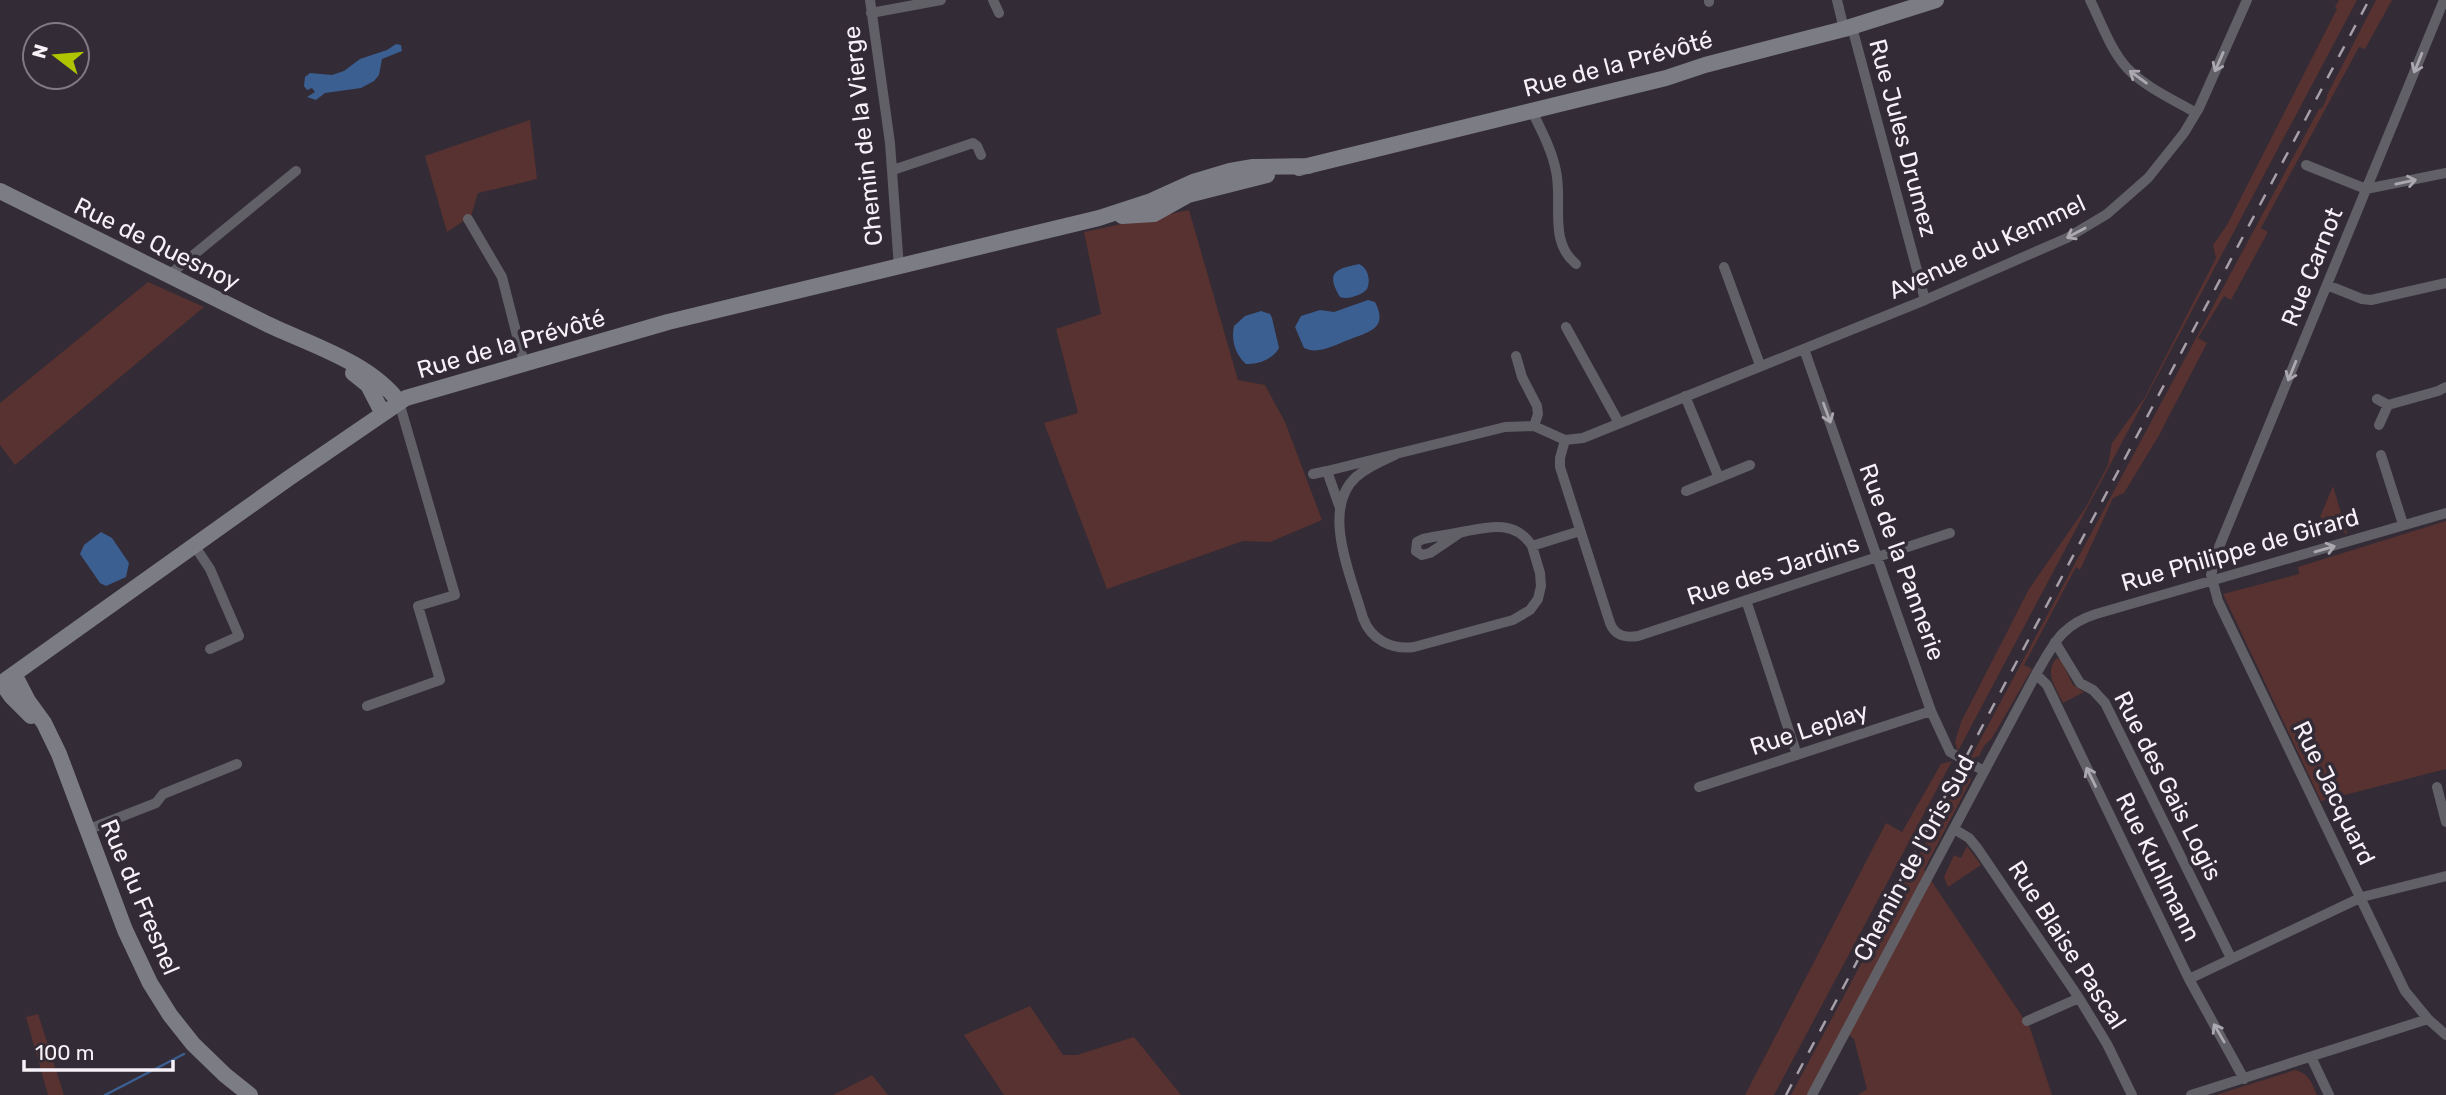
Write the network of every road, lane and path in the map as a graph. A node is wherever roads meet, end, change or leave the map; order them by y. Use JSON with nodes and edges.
{"nodes":[{"id":1,"x":870,"y":0,"type":"edge"},
{"id":2,"x":941,"y":0,"type":"edge"},
{"id":3,"x":993,"y":0,"type":"edge"},
{"id":4,"x":1837,"y":0,"type":"edge"},
{"id":5,"x":1936,"y":0,"type":"edge"},
{"id":6,"x":2090,"y":0,"type":"edge"},
{"id":7,"x":2247,"y":0,"type":"edge"},
{"id":8,"x":2444,"y":0,"type":"edge"},
{"id":9,"x":871,"y":13,"type":"junction"},
{"id":10,"x":999,"y":13,"type":"dead end"},
{"id":11,"x":1848,"y":28,"type":"junction"},
{"id":12,"x":1532,"y":111,"type":"junction"},
{"id":13,"x":2196,"y":113,"type":"junction"},
{"id":14,"x":981,"y":155,"type":"dead end"},
{"id":15,"x":2306,"y":165,"type":"dead end"},
{"id":16,"x":892,"y":170,"type":"junction"},
{"id":17,"x":296,"y":171,"type":"dead end"},
{"id":18,"x":2446,"y":173,"type":"edge"},
{"id":19,"x":2366,"y":189,"type":"junction"},
{"id":20,"x":0,"y":191,"type":"edge"},
{"id":21,"x":468,"y":219,"type":"dead end"},
{"id":22,"x":1576,"y":264,"type":"dead end"},
{"id":23,"x":1724,"y":267,"type":"dead end"},
{"id":24,"x":898,"y":268,"type":"junction"},
{"id":25,"x":169,"y":275,"type":"junction"},
{"id":26,"x":2446,"y":283,"type":"edge"},
{"id":27,"x":2327,"y":285,"type":"junction"},
{"id":28,"x":1926,"y":300,"type":"junction"},
{"id":29,"x":1566,"y":327,"type":"dead end"},
{"id":30,"x":294,"y":337,"type":"junction"},
{"id":31,"x":1804,"y":349,"type":"junction"},
{"id":32,"x":1516,"y":356,"type":"dead end"},
{"id":33,"x":524,"y":363,"type":"junction"},
{"id":34,"x":1760,"y":365,"type":"junction"},
{"id":35,"x":2446,"y":387,"type":"edge"},
{"id":36,"x":1685,"y":396,"type":"junction"},
{"id":37,"x":2377,"y":399,"type":"dead end"},
{"id":38,"x":399,"y":402,"type":"junction"},
{"id":39,"x":2388,"y":405,"type":"junction"},
{"id":40,"x":382,"y":412,"type":"junction"},
{"id":41,"x":1619,"y":424,"type":"junction"},
{"id":42,"x":2379,"y":425,"type":"dead end"},
{"id":43,"x":1534,"y":426,"type":"junction"},
{"id":44,"x":1565,"y":440,"type":"junction"},
{"id":45,"x":1395,"y":455,"type":"junction"},
{"id":46,"x":2381,"y":455,"type":"dead end"},
{"id":47,"x":1750,"y":466,"type":"dead end"},
{"id":48,"x":1327,"y":471,"type":"junction"},
{"id":49,"x":1313,"y":474,"type":"dead end"},
{"id":50,"x":1719,"y":478,"type":"junction"},
{"id":51,"x":1686,"y":491,"type":"dead end"},
{"id":52,"x":1340,"y":508,"type":"junction"},
{"id":53,"x":2446,"y":513,"type":"edge"},
{"id":54,"x":2403,"y":524,"type":"junction"},
{"id":55,"x":1580,"y":531,"type":"junction"},
{"id":56,"x":1461,"y":532,"type":"dead end"},
{"id":57,"x":1950,"y":533,"type":"dead end"},
{"id":58,"x":194,"y":545,"type":"junction"},
{"id":59,"x":1532,"y":546,"type":"junction"},
{"id":60,"x":2218,"y":551,"type":"junction"},
{"id":61,"x":1878,"y":557,"type":"junction"},
{"id":62,"x":2236,"y":574,"type":"junction"},
{"id":63,"x":2212,"y":580,"type":"junction"},
{"id":64,"x":1746,"y":600,"type":"junction"},
{"id":65,"x":2055,"y":642,"type":"junction"},
{"id":66,"x":210,"y":649,"type":"dead end"},
{"id":67,"x":2036,"y":674,"type":"junction"},
{"id":68,"x":6,"y":680,"type":"edge"},
{"id":69,"x":367,"y":706,"type":"dead end"},
{"id":70,"x":1931,"y":711,"type":"junction"},
{"id":71,"x":1797,"y":755,"type":"junction"},
{"id":72,"x":237,"y":764,"type":"dead end"},
{"id":73,"x":1984,"y":771,"type":"junction"},
{"id":74,"x":1699,"y":787,"type":"dead end"},
{"id":75,"x":2437,"y":787,"type":"dead end"},
{"id":76,"x":2446,"y":821,"type":"edge"},
{"id":77,"x":1954,"y":829,"type":"junction"},
{"id":78,"x":87,"y":830,"type":"junction"},
{"id":79,"x":2446,"y":876,"type":"edge"},
{"id":80,"x":2362,"y":897,"type":"junction"},
{"id":81,"x":2231,"y":958,"type":"junction"},
{"id":82,"x":2189,"y":979,"type":"junction"},
{"id":83,"x":2079,"y":998,"type":"junction"},
{"id":84,"x":2428,"y":1019,"type":"junction"},
{"id":85,"x":2027,"y":1021,"type":"dead end"},
{"id":86,"x":2446,"y":1035,"type":"edge"},
{"id":87,"x":2311,"y":1057,"type":"junction"},
{"id":88,"x":2244,"y":1079,"type":"junction"},
{"id":89,"x":250,"y":1095,"type":"edge"},
{"id":90,"x":1812,"y":1095,"type":"edge"},
{"id":91,"x":2132,"y":1095,"type":"edge"},
{"id":92,"x":2191,"y":1095,"type":"edge"},
{"id":93,"x":2329,"y":1095,"type":"edge"}],
"edges":[{"from":1,"to":9,"type":"street","name":"Chemin de la Vierge"},
{"from":2,"to":9,"type":"street"},
{"from":3,"to":10,"type":"street"},
{"from":4,"to":11,"type":"street","name":"Rue Jules Drumez"},
{"from":5,"to":11,"type":"street","name":"Rue de la Prévôté"},
{"from":13,"to":6,"type":"street","one_way":true},
{"from":7,"to":13,"type":"street","name":"Avenue du Kemmel","one_way":true},
{"from":8,"to":19,"type":"street","name":"Rue Carnot","one_way":true},
{"from":9,"to":16,"type":"street","name":"Chemin de la Vierge"},
{"from":11,"to":12,"type":"street","name":"Rue de la Prévôté"},
{"from":11,"to":28,"type":"street","name":"Rue Jules Drumez"},
{"from":12,"to":22,"type":"street"},
{"from":12,"to":24,"type":"street","name":"Rue de la Prévôté"},
{"from":13,"to":28,"type":"street","name":"Avenue du Kemmel","one_way":true},
{"from":14,"to":16,"type":"street"},
{"from":15,"to":19,"type":"street"},
{"from":16,"to":24,"type":"street","name":"Chemin de la Vierge"},
{"from":17,"to":25,"type":"street"},
{"from":19,"to":18,"type":"street","one_way":true},
{"from":19,"to":27,"type":"street","name":"Rue Carnot"},
{"from":20,"to":25,"type":"street","name":"Rue de Quesnoy"},
{"from":21,"to":33,"type":"street"},
{"from":23,"to":34,"type":"street"},
{"from":24,"to":33,"type":"street","name":"Rue de la Prévôté"},
{"from":25,"to":30,"type":"street","name":"Rue de Quesnoy"},
{"from":26,"to":27,"type":"street"},
{"from":27,"to":60,"type":"street","name":"Rue Carnot","one_way":true},
{"from":28,"to":31,"type":"street","name":"Avenue du Kemmel"},
{"from":29,"to":41,"type":"street"},
{"from":30,"to":38,"type":"street","name":"Rue de Quesnoy"},
{"from":30,"to":40,"type":"street","name":"Rue de Quesnoy"},
{"from":31,"to":34,"type":"street","name":"Avenue du Kemmel"},
{"from":31,"to":61,"type":"street","name":"Rue de la Pannerie","one_way":true},
{"from":32,"to":43,"type":"street"},
{"from":33,"to":38,"type":"street","name":"Rue de la Prévôté"},
{"from":34,"to":36,"type":"street","name":"Avenue du Kemmel"},
{"from":35,"to":39,"type":"street"},
{"from":36,"to":41,"type":"street","name":"Avenue du Kemmel"},
{"from":36,"to":50,"type":"street"},
{"from":37,"to":39,"type":"street"},
{"from":38,"to":40,"type":"street","name":"Rue de la Prévôté"},
{"from":38,"to":69,"type":"street"},
{"from":39,"to":42,"type":"street"},
{"from":40,"to":58,"type":"street","name":"Rue de la Prévôté"},
{"from":41,"to":44,"type":"street","name":"Avenue du Kemmel"},
{"from":43,"to":44,"type":"street"},
{"from":43,"to":45,"type":"street"},
{"from":44,"to":55,"type":"street"},
{"from":45,"to":48,"type":"street"},
{"from":45,"to":52,"type":"street"},
{"from":46,"to":54,"type":"street"},
{"from":47,"to":50,"type":"street"},
{"from":48,"to":49,"type":"street"},
{"from":48,"to":52,"type":"street"},
{"from":50,"to":51,"type":"street"},
{"from":52,"to":59,"type":"street"},
{"from":53,"to":54,"type":"street","name":"Rue Philippe de Girard"},
{"from":62,"to":54,"type":"street","name":"Rue Philippe de Girard","one_way":true},
{"from":55,"to":59,"type":"street"},
{"from":55,"to":64,"type":"street","name":"Rue des Jardins"},
{"from":56,"to":59,"type":"street"},
{"from":57,"to":61,"type":"street","name":"Rue des Jardins"},
{"from":58,"to":66,"type":"street"},
{"from":58,"to":68,"type":"street","name":"Rue de la Prévôté"},
{"from":60,"to":62,"type":"street"},
{"from":60,"to":63,"type":"street","name":"Rue Carnot"},
{"from":61,"to":64,"type":"street","name":"Rue des Jardins"},
{"from":61,"to":70,"type":"street","name":"Rue de la Pannerie"},
{"from":62,"to":63,"type":"street","name":"Rue Philippe de Girard"},
{"from":63,"to":65,"type":"street","name":"Rue Philippe de Girard"},
{"from":63,"to":80,"type":"street","name":"Rue Jacquard"},
{"from":64,"to":71,"type":"street"},
{"from":65,"to":67,"type":"street","name":"Chemin de l'Oris Sud"},
{"from":65,"to":81,"type":"street","name":"Rue des Gais Logis"},
{"from":67,"to":73,"type":"street","name":"Chemin de l'Oris Sud"},
{"from":82,"to":67,"type":"street","name":"Rue Kuhlmann","one_way":true},
{"from":68,"to":78,"type":"street","name":"Rue du Fresnel"},
{"from":70,"to":71,"type":"street","name":"Rue Leplay"},
{"from":70,"to":73,"type":"street","name":"Rue de la Pannerie"},
{"from":71,"to":74,"type":"street","name":"Rue Leplay"},
{"from":72,"to":78,"type":"street"},
{"from":73,"to":77,"type":"street","name":"Chemin de l'Oris Sud"},
{"from":75,"to":76,"type":"street"},
{"from":77,"to":83,"type":"street","name":"Rue Blaise Pascal"},
{"from":77,"to":90,"type":"street","name":"Chemin de l'Oris Sud"},
{"from":78,"to":89,"type":"street","name":"Rue du Fresnel"},
{"from":79,"to":80,"type":"street"},
{"from":80,"to":81,"type":"street"},
{"from":80,"to":84,"type":"street","name":"Rue Jacquard"},
{"from":81,"to":82,"type":"street"},
{"from":88,"to":82,"type":"street","name":"Rue Kuhlmann","one_way":true},
{"from":83,"to":85,"type":"street"},
{"from":83,"to":91,"type":"street","name":"Rue Blaise Pascal"},
{"from":84,"to":86,"type":"street","name":"Rue Jacquard"},
{"from":84,"to":87,"type":"street"},
{"from":87,"to":88,"type":"street"},
{"from":87,"to":93,"type":"street"},
{"from":88,"to":92,"type":"street"}]}
